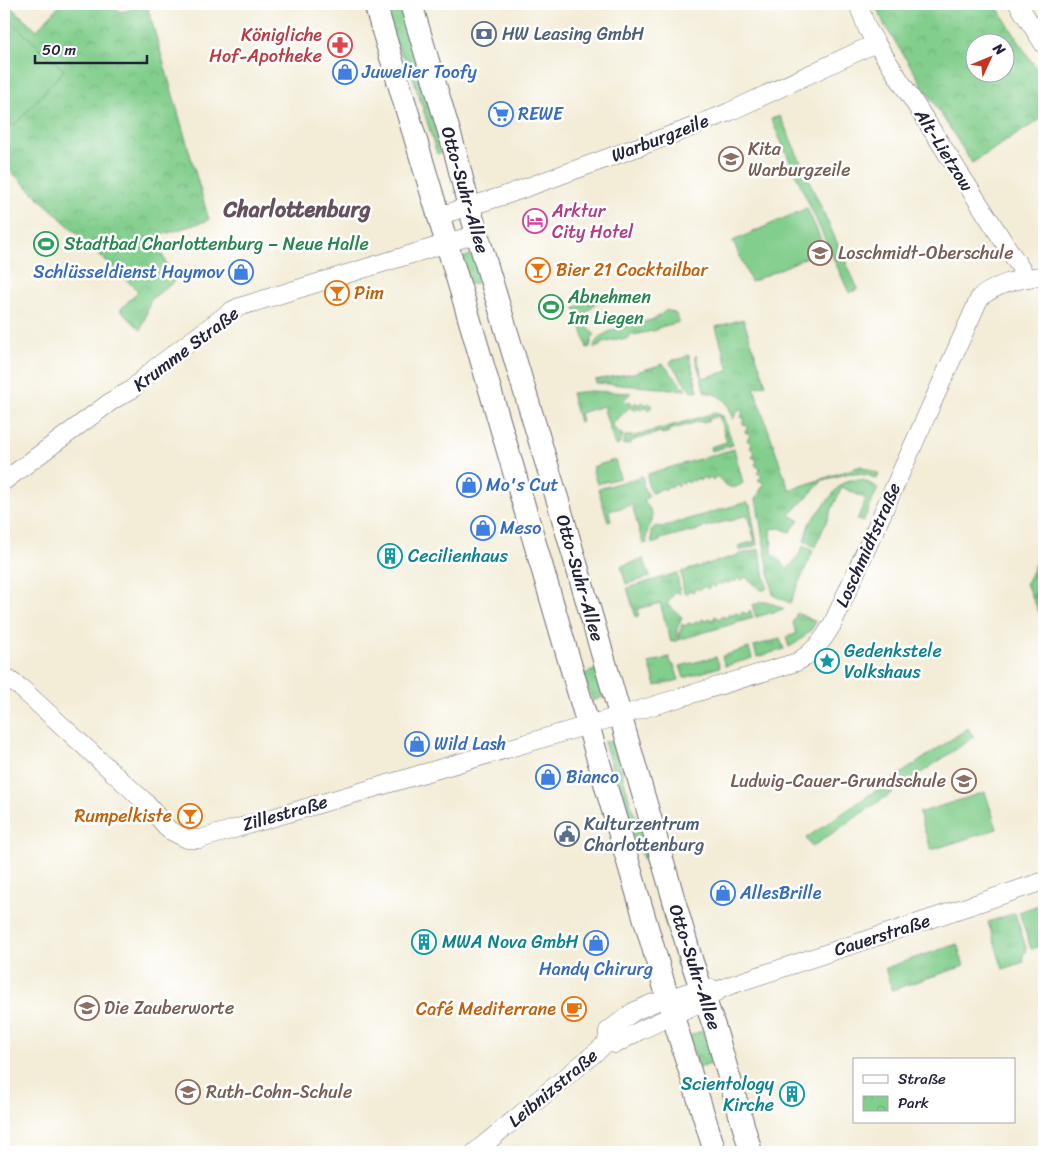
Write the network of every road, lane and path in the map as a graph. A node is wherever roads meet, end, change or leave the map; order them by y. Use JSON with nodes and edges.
{"nodes":[{"id":1,"x":375,"y":4,"type":"edge"},
{"id":2,"x":411,"y":4,"type":"edge"},
{"id":3,"x":858,"y":4,"type":"edge"},
{"id":4,"x":1018,"y":4,"type":"edge"},
{"id":5,"x":876,"y":43,"type":"junction"},
{"id":6,"x":1044,"y":45,"type":"edge"},
{"id":7,"x":469,"y":207,"type":"junction"},
{"id":8,"x":438,"y":216,"type":"junction"},
{"id":9,"x":477,"y":234,"type":"junction"},
{"id":10,"x":446,"y":243,"type":"junction"},
{"id":11,"x":1036,"y":277,"type":"edge"},
{"id":12,"x":4,"y":482,"type":"edge"},
{"id":13,"x":4,"y":676,"type":"edge"},
{"id":14,"x":620,"y":716,"type":"junction"},
{"id":15,"x":588,"y":725,"type":"junction"},
{"id":16,"x":1044,"y":881,"type":"edge"},
{"id":17,"x":709,"y":993,"type":"junction"},
{"id":18,"x":671,"y":1006,"type":"junction"},
{"id":19,"x":475,"y":1152,"type":"edge"},
{"id":20,"x":715,"y":1152,"type":"edge"},
{"id":21,"x":752,"y":1152,"type":"edge"}],
"edges":[{"from":1,"to":8,"type":"main road","name":"Otto-Suhr-Allee"},
{"from":2,"to":7,"type":"main road","name":"Otto-Suhr-Allee"},
{"from":3,"to":5,"type":"street","name":"Alt-Lietzow"},
{"from":4,"to":6,"type":"street"},
{"from":5,"to":7,"type":"street","name":"Warburgzeile"},
{"from":5,"to":11,"type":"street","name":"Alt-Lietzow"},
{"from":7,"to":8,"type":"street","name":"Warburgzeile"},
{"from":7,"to":9,"type":"main road","name":"Otto-Suhr-Allee"},
{"from":8,"to":10,"type":"main road","name":"Otto-Suhr-Allee"},
{"from":9,"to":10,"type":"street","name":"Krumme Straße"},
{"from":9,"to":14,"type":"main road","name":"Otto-Suhr-Allee"},
{"from":10,"to":12,"type":"street","name":"Krumme Straße"},
{"from":10,"to":15,"type":"main road","name":"Otto-Suhr-Allee"},
{"from":11,"to":14,"type":"street","name":"Loschmidtstraße"},
{"from":13,"to":15,"type":"street","name":"Zillestraße"},
{"from":14,"to":15,"type":"street","name":"Zillestraße"},
{"from":14,"to":17,"type":"main road","name":"Otto-Suhr-Allee"},
{"from":15,"to":18,"type":"main road","name":"Otto-Suhr-Allee"},
{"from":16,"to":17,"type":"street","name":"Cauerstraße"},
{"from":17,"to":18,"type":"street","name":"Cauerstraße"},
{"from":17,"to":21,"type":"main road","name":"Otto-Suhr-Allee"},
{"from":18,"to":19,"type":"street","name":"Leibnizstraße"},
{"from":18,"to":20,"type":"main road","name":"Otto-Suhr-Allee"}]}
